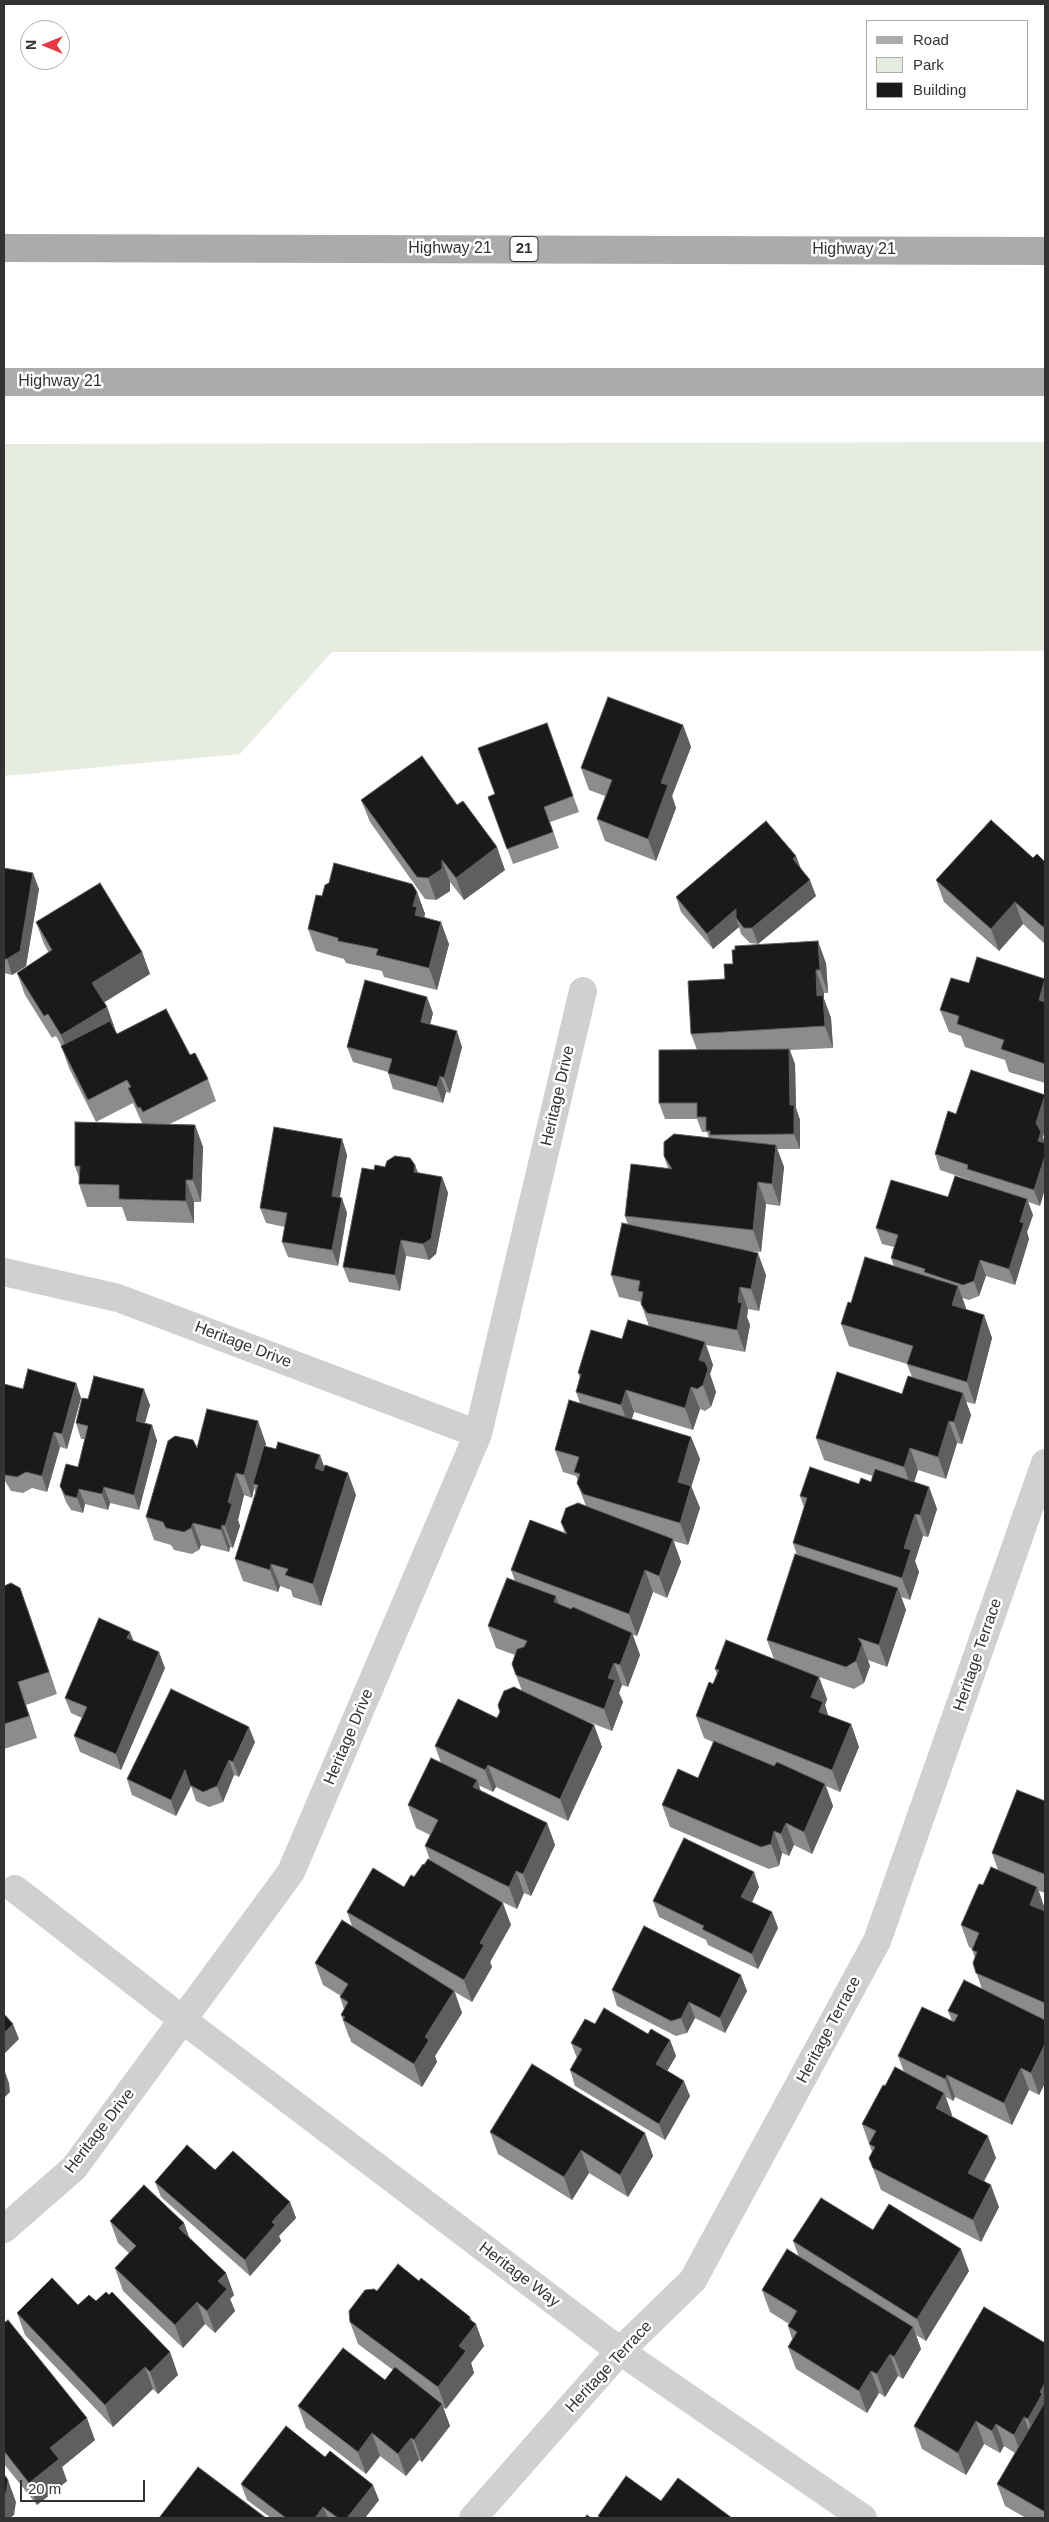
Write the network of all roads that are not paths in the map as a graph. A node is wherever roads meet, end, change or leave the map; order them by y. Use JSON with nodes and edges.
{"nodes":[{"id":1,"x":4,"y":248,"type":"edge"},
{"id":2,"x":1045,"y":251,"type":"edge"},
{"id":3,"x":4,"y":382,"type":"edge"},
{"id":4,"x":1045,"y":382,"type":"edge"},
{"id":5,"x":583,"y":991,"type":"dead end"},
{"id":6,"x":4,"y":1272,"type":"edge"},
{"id":7,"x":478,"y":1434,"type":"junction"},
{"id":8,"x":1045,"y":1462,"type":"edge"},
{"id":9,"x":15,"y":1889,"type":"dead end"},
{"id":10,"x":183,"y":2020,"type":"junction"},
{"id":11,"x":4,"y":2229,"type":"edge"},
{"id":12,"x":620,"y":2351,"type":"junction"},
{"id":13,"x":473,"y":2518,"type":"edge"},
{"id":14,"x":863,"y":2518,"type":"edge"}],
"edges":[{"from":1,"to":2,"type":"main road","name":"Highway 21","number":"21"},
{"from":3,"to":4,"type":"main road","name":"Highway 21"},
{"from":5,"to":7,"type":"street","name":"Heritage Drive"},
{"from":6,"to":7,"type":"street","name":"Heritage Drive"},
{"from":7,"to":10,"type":"street","name":"Heritage Drive"},
{"from":8,"to":12,"type":"street","name":"Heritage Terrace"},
{"from":9,"to":10,"type":"street"},
{"from":10,"to":11,"type":"street","name":"Heritage Drive"},
{"from":10,"to":12,"type":"street","name":"Heritage Way"},
{"from":12,"to":13,"type":"street","name":"Heritage Terrace"},
{"from":12,"to":14,"type":"street","name":"Heritage Way"}]}
